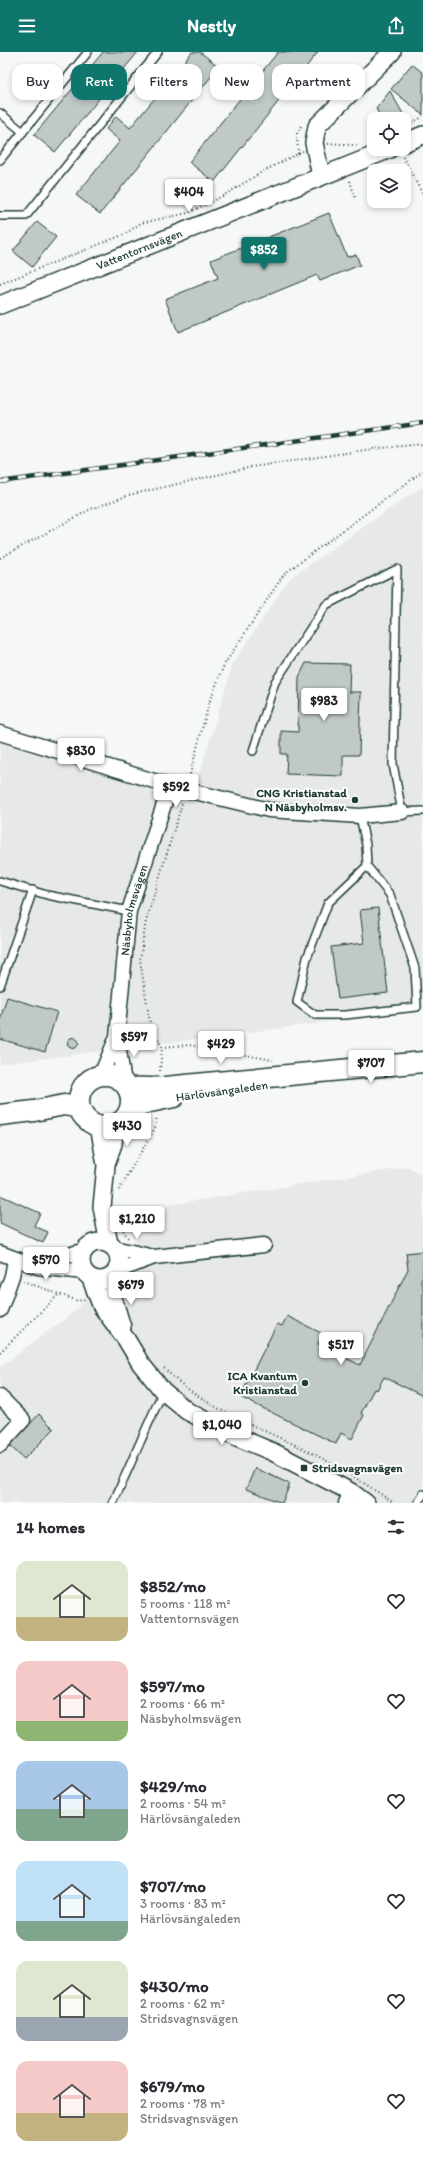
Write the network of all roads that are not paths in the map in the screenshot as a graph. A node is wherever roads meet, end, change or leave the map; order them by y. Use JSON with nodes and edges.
{"nodes":[{"id":1,"x":88,"y":52,"type":"edge"},
{"id":2,"x":392,"y":52,"type":"edge"},
{"id":3,"x":156,"y":53,"type":"edge"},
{"id":4,"x":0,"y":113,"type":"edge"},
{"id":5,"x":23,"y":132,"type":"junction"},
{"id":6,"x":423,"y":135,"type":"edge"},
{"id":7,"x":411,"y":142,"type":"edge"},
{"id":8,"x":378,"y":156,"type":"edge"},
{"id":9,"x":0,"y":160,"type":"edge"},
{"id":10,"x":321,"y":176,"type":"junction"},
{"id":11,"x":0,"y":216,"type":"edge"},
{"id":12,"x":0,"y":305,"type":"edge"},
{"id":13,"x":0,"y":733,"type":"edge"},
{"id":14,"x":253,"y":751,"type":"dead end"},
{"id":15,"x":170,"y":786,"type":"junction"},
{"id":16,"x":423,"y":811,"type":"edge"},
{"id":17,"x":402,"y":812,"type":"junction"},
{"id":18,"x":360,"y":816,"type":"junction"},
{"id":19,"x":367,"y":866,"type":"junction"},
{"id":20,"x":0,"y":881,"type":"edge"},
{"id":21,"x":32,"y":890,"type":"junction"},
{"id":22,"x":129,"y":910,"type":"junction"},
{"id":23,"x":0,"y":986,"type":"edge"},
{"id":24,"x":117,"y":1037,"type":"junction"},
{"id":25,"x":423,"y":1062,"type":"edge"},
{"id":26,"x":316,"y":1074,"type":"junction"},
{"id":27,"x":93,"y":1079,"type":"junction"},
{"id":28,"x":126,"y":1085,"type":"junction"},
{"id":29,"x":0,"y":1105,"type":"edge"},
{"id":30,"x":129,"y":1112,"type":"junction"},
{"id":31,"x":0,"y":1115,"type":"edge"},
{"id":32,"x":87,"y":1119,"type":"junction"},
{"id":33,"x":115,"y":1126,"type":"junction"},
{"id":34,"x":106,"y":1165,"type":"junction"},
{"id":35,"x":102,"y":1207,"type":"junction"},
{"id":36,"x":264,"y":1245,"type":"dead end"},
{"id":37,"x":85,"y":1248,"type":"junction"},
{"id":38,"x":117,"y":1248,"type":"junction"},
{"id":39,"x":0,"y":1253,"type":"edge"},
{"id":40,"x":154,"y":1257,"type":"junction"},
{"id":41,"x":15,"y":1260,"type":"junction"},
{"id":42,"x":88,"y":1275,"type":"junction"},
{"id":43,"x":117,"y":1284,"type":"junction"},
{"id":44,"x":0,"y":1310,"type":"edge"},
{"id":45,"x":163,"y":1391,"type":"junction"},
{"id":46,"x":0,"y":1398,"type":"edge"},
{"id":47,"x":0,"y":1445,"type":"edge"},
{"id":48,"x":423,"y":1494,"type":"edge"},
{"id":49,"x":348,"y":1497,"type":"edge"},
{"id":50,"x":113,"y":1503,"type":"edge"},
{"id":51,"x":366,"y":1503,"type":"edge"},
{"id":52,"x":418,"y":1503,"type":"edge"}],
"edges":[{"from":1,"to":5,"type":"lane"},
{"from":2,"to":10,"type":"street"},
{"from":3,"to":11,"type":"lane"},
{"from":4,"to":5,"type":"lane"},
{"from":5,"to":9,"type":"lane"},
{"from":6,"to":7,"type":"street","name":"Vattentornsvägen"},
{"from":8,"to":10,"type":"street","name":"Vattentornsvägen"},
{"from":10,"to":12,"type":"street","name":"Vattentornsvägen"},
{"from":13,"to":15,"type":"street"},
{"from":14,"to":17,"type":"lane"},
{"from":15,"to":18,"type":"street"},
{"from":15,"to":22,"type":"street","name":"Näsbyholmsvägen"},
{"from":16,"to":17,"type":"lane"},
{"from":17,"to":18,"type":"street"},
{"from":18,"to":19,"type":"lane"},
{"from":19,"to":19,"type":"lane"},
{"from":20,"to":21,"type":"lane"},
{"from":21,"to":22,"type":"lane"},
{"from":21,"to":23,"type":"lane"},
{"from":22,"to":24,"type":"street","name":"Näsbyholmsvägen"},
{"from":24,"to":27,"type":"street","name":"Näsbyholmsvägen"},
{"from":24,"to":28,"type":"street","name":"Näsbyholmsvägen"},
{"from":25,"to":26,"type":"main road","name":"Härlövsängaleden"},
{"from":26,"to":28,"type":"main road","name":"Härlövsängaleden"},
{"from":26,"to":30,"type":"main road","name":"Härlövsängaleden"},
{"from":27,"to":28,"type":"main road"},
{"from":27,"to":29,"type":"main road"},
{"from":27,"to":32,"type":"main road"},
{"from":28,"to":30,"type":"main road"},
{"from":30,"to":33,"type":"main road"},
{"from":31,"to":32,"type":"main road"},
{"from":32,"to":33,"type":"main road"},
{"from":32,"to":34,"type":"street"},
{"from":33,"to":34,"type":"street"},
{"from":34,"to":35,"type":"street"},
{"from":35,"to":37,"type":"street"},
{"from":35,"to":38,"type":"street"},
{"from":36,"to":40,"type":"street"},
{"from":37,"to":38,"type":"street"},
{"from":37,"to":41,"type":"street"},
{"from":37,"to":42,"type":"street"},
{"from":38,"to":40,"type":"street"},
{"from":38,"to":43,"type":"street"},
{"from":39,"to":41,"type":"street"},
{"from":40,"to":43,"type":"street"},
{"from":41,"to":42,"type":"street"},
{"from":41,"to":44,"type":"street"},
{"from":42,"to":43,"type":"street"},
{"from":43,"to":45,"type":"street"},
{"from":45,"to":49,"type":"street"},
{"from":45,"to":50,"type":"lane"},
{"from":46,"to":47,"type":"street"},
{"from":48,"to":52,"type":"lane"},
{"from":49,"to":51,"type":"street"}]}
